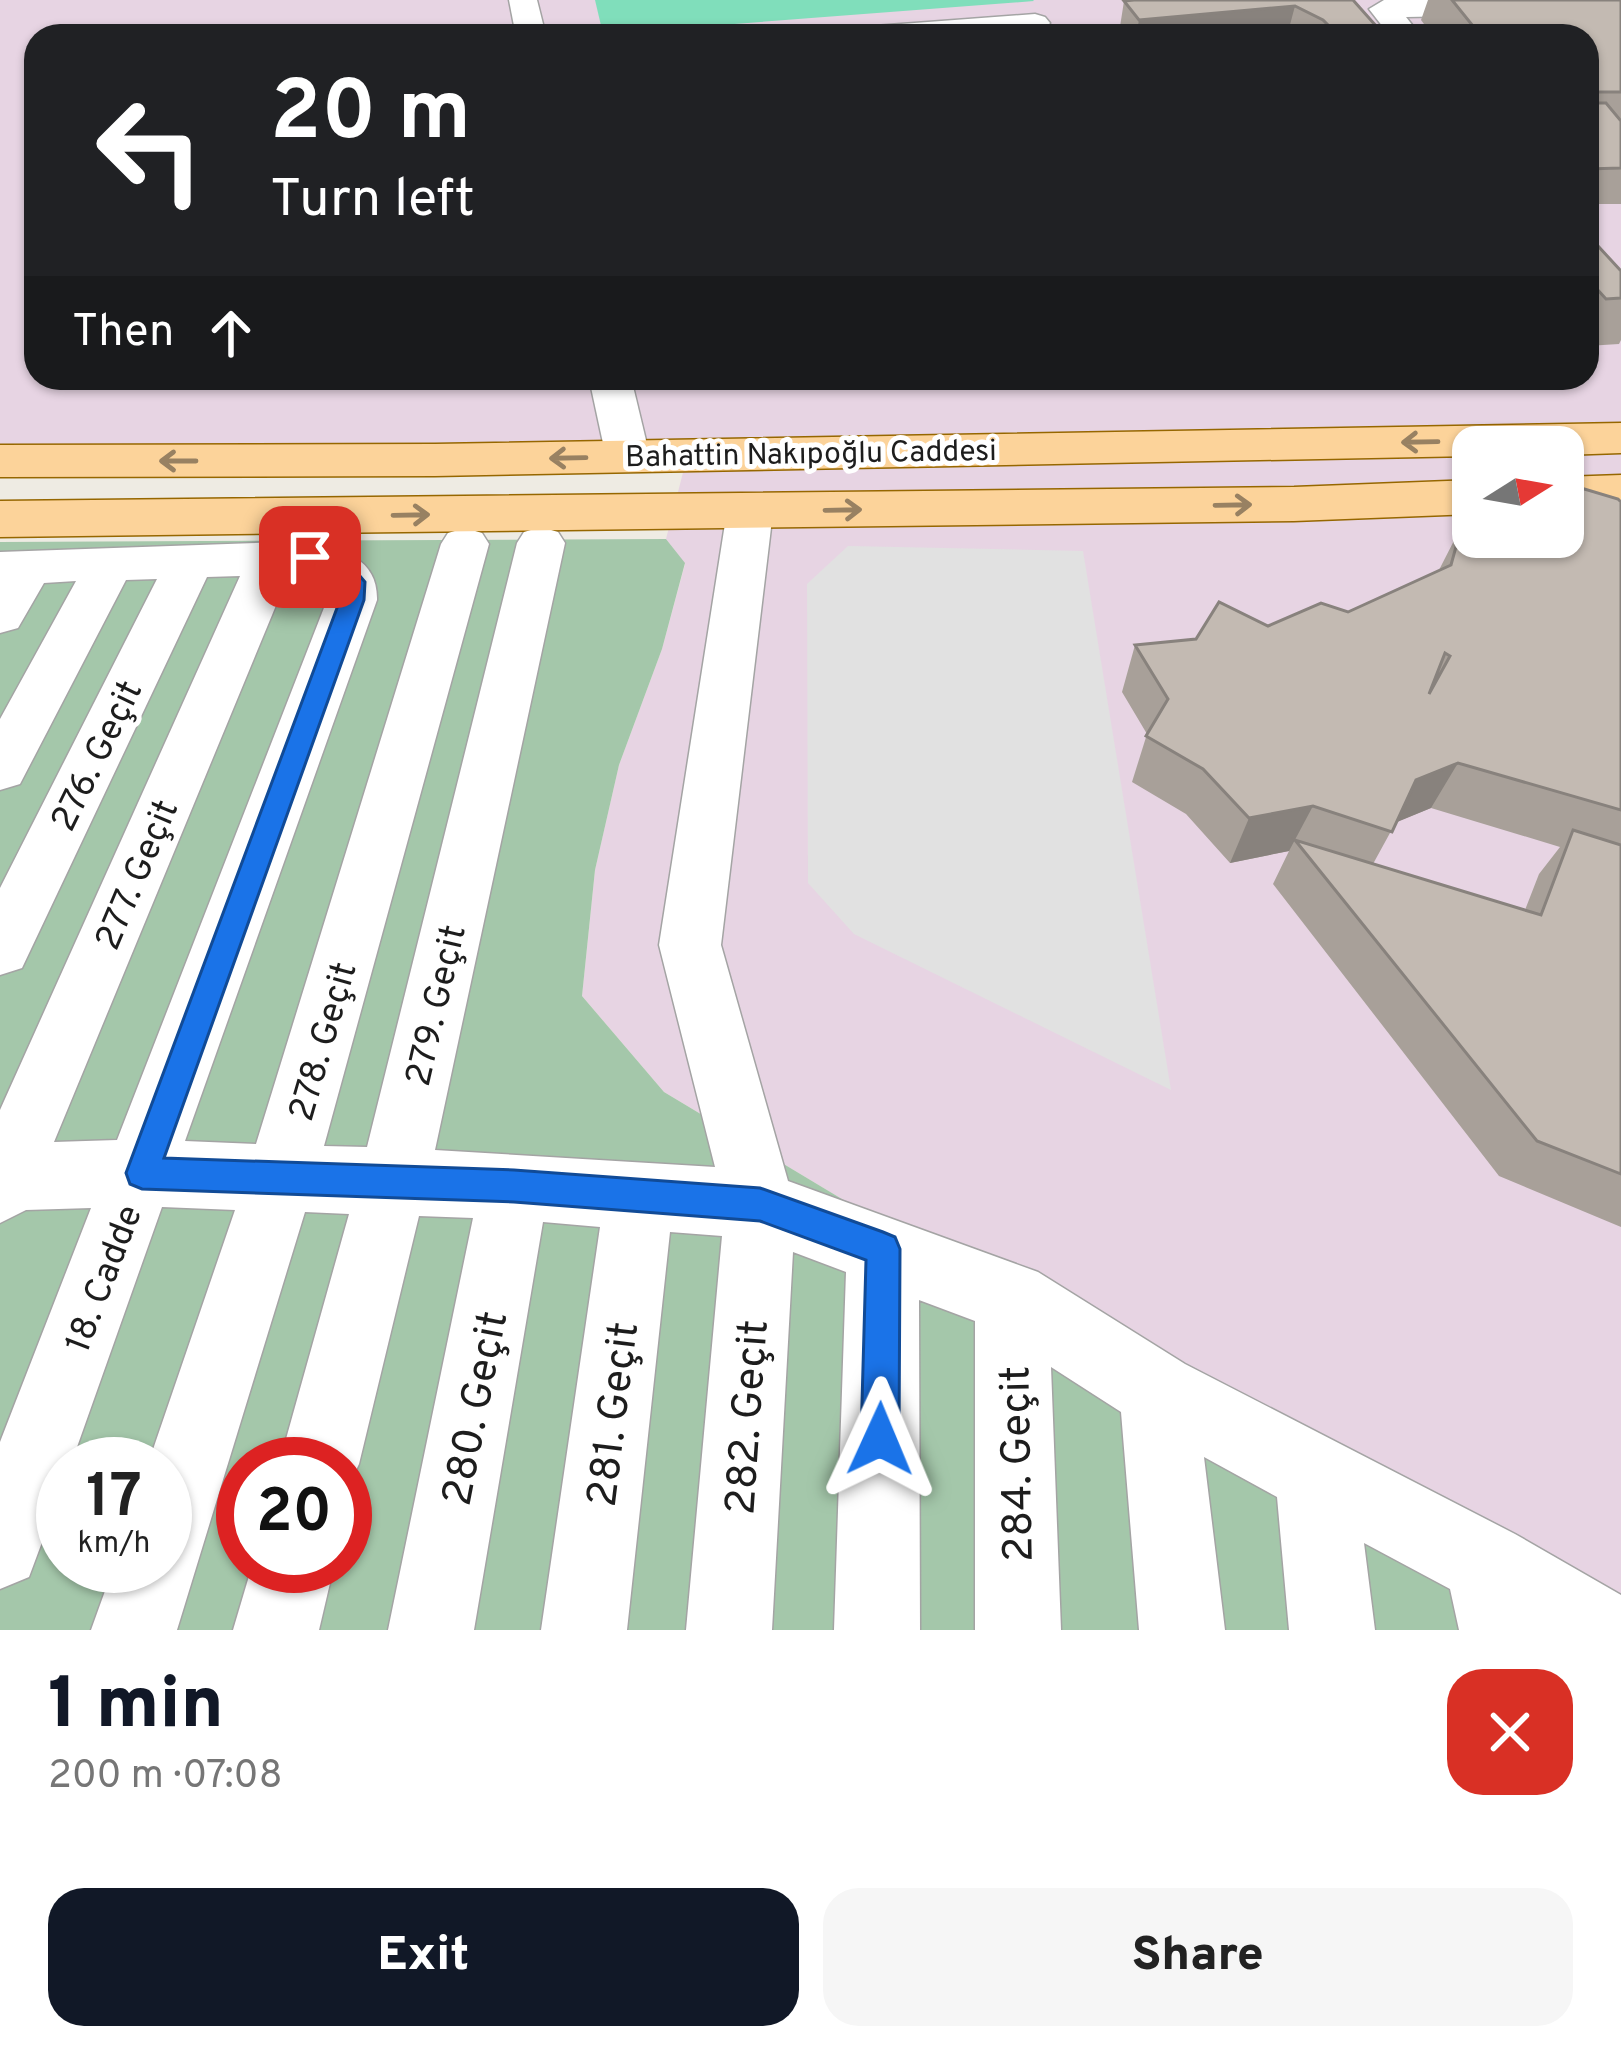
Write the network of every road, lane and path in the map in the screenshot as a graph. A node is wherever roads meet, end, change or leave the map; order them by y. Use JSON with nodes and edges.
{"nodes":[{"id":1,"x":1621,"y":4,"type":"edge"},
{"id":2,"x":1035,"y":23,"type":"dead end"},
{"id":3,"x":1022,"y":24,"type":"edge"},
{"id":4,"x":1396,"y":24,"type":"edge"},
{"id":5,"x":613,"y":390,"type":"edge"},
{"id":6,"x":1621,"y":438,"type":"edge"},
{"id":7,"x":628,"y":457,"type":"junction"},
{"id":8,"x":0,"y":461,"type":"edge"},
{"id":9,"x":1621,"y":492,"type":"edge"},
{"id":10,"x":1584,"y":493,"type":"edge"},
{"id":11,"x":1452,"y":497,"type":"edge"},
{"id":12,"x":750,"y":511,"type":"junction"},
{"id":13,"x":0,"y":519,"type":"edge"},
{"id":14,"x":541,"y":543,"type":"dead end"},
{"id":15,"x":465,"y":544,"type":"dead end"},
{"id":16,"x":290,"y":558,"type":"junction"},
{"id":17,"x":190,"y":562,"type":"junction"},
{"id":18,"x":110,"y":565,"type":"junction"},
{"id":19,"x":15,"y":568,"type":"edge"},
{"id":20,"x":0,"y":616,"type":"edge"},
{"id":21,"x":0,"y":769,"type":"edge"},
{"id":22,"x":136,"y":873,"type":"junction"},
{"id":23,"x":18,"y":876,"type":"edge"},
{"id":24,"x":0,"y":949,"type":"edge"},
{"id":25,"x":142,"y":1173,"type":"junction"},
{"id":26,"x":280,"y":1180,"type":"junction"},
{"id":27,"x":2,"y":1181,"type":"edge"},
{"id":28,"x":392,"y":1185,"type":"junction"},
{"id":29,"x":514,"y":1186,"type":"junction"},
{"id":30,"x":639,"y":1197,"type":"junction"},
{"id":31,"x":760,"y":1205,"type":"junction"},
{"id":32,"x":883,"y":1249,"type":"junction"},
{"id":33,"x":1012,"y":1298,"type":"junction"},
{"id":34,"x":1158,"y":1391,"type":"junction"},
{"id":35,"x":327,"y":1437,"type":"edge"},
{"id":36,"x":192,"y":1452,"type":"edge"},
{"id":37,"x":1315,"y":1471,"type":"junction"},
{"id":38,"x":0,"y":1548,"type":"edge"},
{"id":39,"x":146,"y":1593,"type":"edge"},
{"id":40,"x":286,"y":1593,"type":"edge"},
{"id":41,"x":1494,"y":1596,"type":"edge"},
{"id":42,"x":134,"y":1630,"type":"edge"},
{"id":43,"x":276,"y":1630,"type":"edge"},
{"id":44,"x":431,"y":1630,"type":"edge"},
{"id":45,"x":584,"y":1630,"type":"edge"},
{"id":46,"x":729,"y":1630,"type":"edge"},
{"id":47,"x":877,"y":1630,"type":"edge"},
{"id":48,"x":1018,"y":1630,"type":"edge"},
{"id":49,"x":1182,"y":1630,"type":"edge"},
{"id":50,"x":1332,"y":1630,"type":"edge"},
{"id":51,"x":1599,"y":1630,"type":"edge"}],
"edges":[{"from":1,"to":4,"type":"street"},
{"from":2,"to":3,"type":"street"},
{"from":5,"to":7,"type":"street"},
{"from":6,"to":7,"type":"main road","name":"Bahattin Nakıpoğlu Caddesi","one_way":true},
{"from":7,"to":8,"type":"main road","name":"Bahattin Nakıpoğlu Caddesi","one_way":true},
{"from":9,"to":10,"type":"main road"},
{"from":12,"to":11,"type":"main road","name":"Bahattin Nakıpoğlu Caddesi","one_way":true},
{"from":13,"to":12,"type":"main road","name":"Bahattin Nakıpoğlu Caddesi","one_way":true},
{"from":12,"to":31,"type":"street","name":"282. Geçit"},
{"from":14,"to":28,"type":"street","name":"279. Geçit"},
{"from":15,"to":26,"type":"street","name":"278. Geçit"},
{"from":16,"to":17,"type":"street"},
{"from":16,"to":22,"type":"street","name":"277. Geçit"},
{"from":16,"to":25,"type":"street","name":"18. Cadde"},
{"from":17,"to":18,"type":"street"},
{"from":17,"to":23,"type":"street","name":"276. Geçit"},
{"from":18,"to":19,"type":"street"},
{"from":18,"to":21,"type":"street"},
{"from":19,"to":20,"type":"street"},
{"from":22,"to":23,"type":"street"},
{"from":22,"to":27,"type":"street","name":"277. Geçit"},
{"from":23,"to":24,"type":"street","name":"276. Geçit"},
{"from":25,"to":26,"type":"street"},
{"from":25,"to":27,"type":"street"},
{"from":25,"to":38,"type":"street","name":"18. Cadde"},
{"from":26,"to":28,"type":"street"},
{"from":26,"to":36,"type":"street","name":"278. Geçit"},
{"from":28,"to":29,"type":"street"},
{"from":28,"to":35,"type":"street","name":"279. Geçit"},
{"from":29,"to":30,"type":"street"},
{"from":29,"to":44,"type":"street","name":"280. Geçit"},
{"from":30,"to":31,"type":"street"},
{"from":30,"to":45,"type":"street","name":"281. Geçit"},
{"from":31,"to":32,"type":"street"},
{"from":31,"to":46,"type":"street","name":"282. Geçit"},
{"from":32,"to":33,"type":"street"},
{"from":32,"to":47,"type":"street"},
{"from":33,"to":34,"type":"street"},
{"from":33,"to":48,"type":"street","name":"284. Geçit"},
{"from":34,"to":37,"type":"street"},
{"from":34,"to":49,"type":"street"},
{"from":37,"to":41,"type":"street"},
{"from":37,"to":50,"type":"street"},
{"from":39,"to":42,"type":"street"},
{"from":40,"to":43,"type":"street"},
{"from":41,"to":51,"type":"street"}]}
